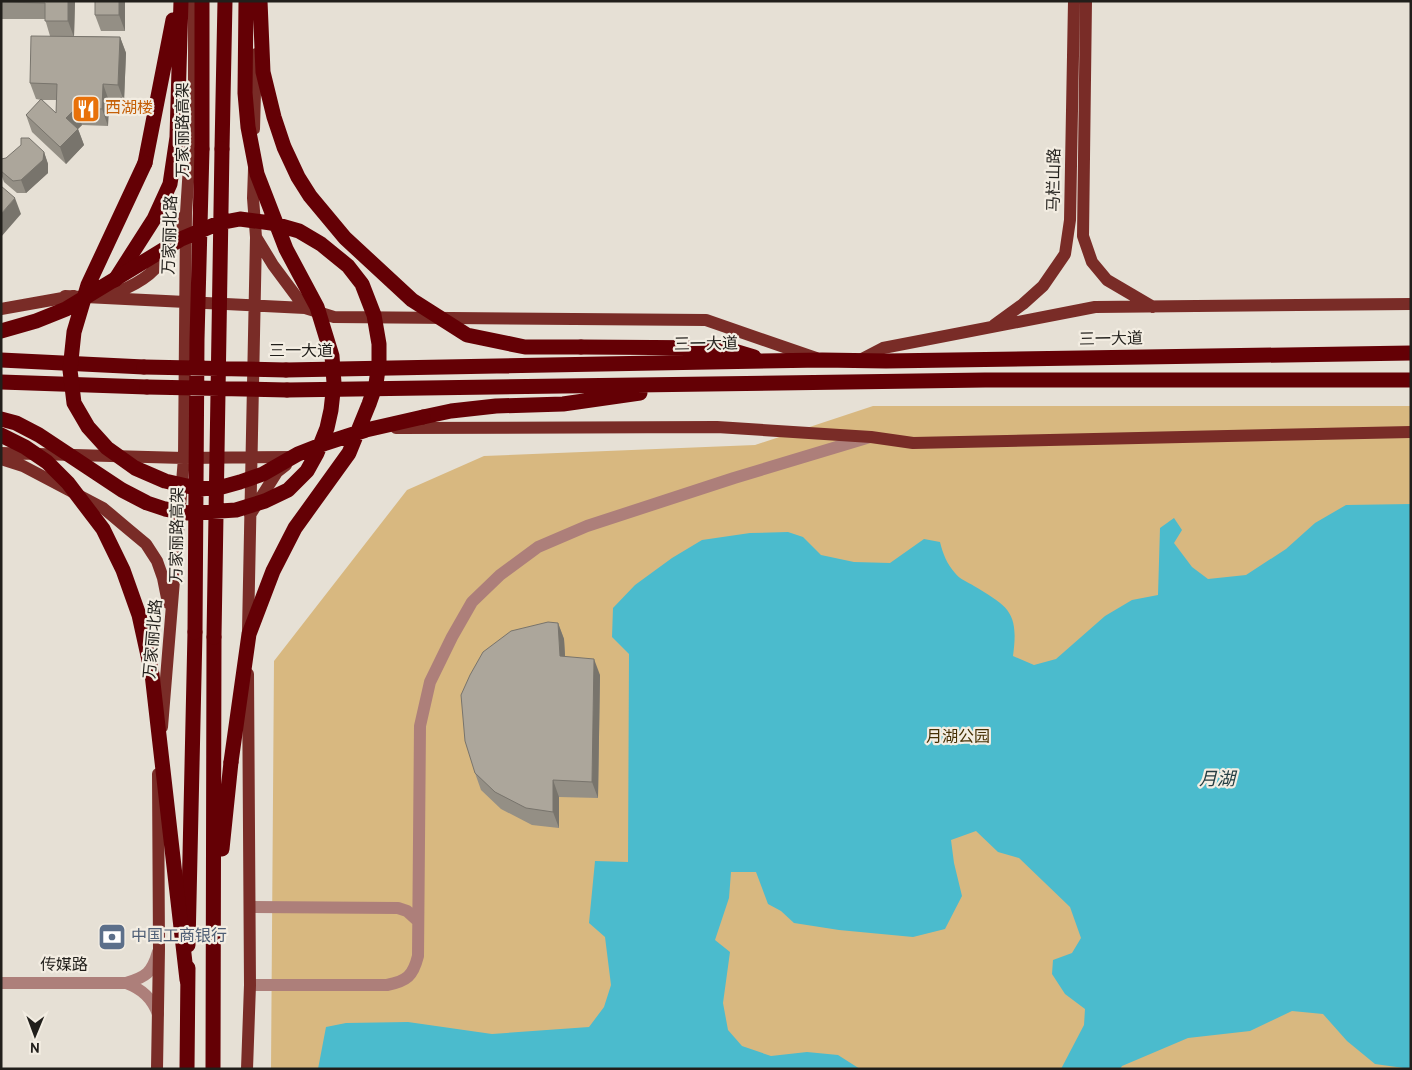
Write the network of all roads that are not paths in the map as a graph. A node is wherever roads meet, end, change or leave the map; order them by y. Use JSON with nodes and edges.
{"nodes":[{"id":1,"x":177,"y":1,"type":"edge"},
{"id":2,"x":181,"y":1,"type":"edge"},
{"id":3,"x":194,"y":1,"type":"edge"},
{"id":4,"x":202,"y":1,"type":"edge"},
{"id":5,"x":225,"y":1,"type":"edge"},
{"id":6,"x":246,"y":1,"type":"edge"},
{"id":7,"x":259,"y":1,"type":"edge"},
{"id":8,"x":1074,"y":1,"type":"edge"},
{"id":9,"x":1086,"y":1,"type":"edge"},
{"id":10,"x":186,"y":213,"type":"junction"},
{"id":11,"x":256,"y":237,"type":"junction"},
{"id":12,"x":115,"y":280,"type":"junction"},
{"id":13,"x":65,"y":296,"type":"junction"},
{"id":14,"x":185,"y":301,"type":"junction"},
{"id":15,"x":255,"y":304,"type":"junction"},
{"id":16,"x":1411,"y":304,"type":"edge"},
{"id":17,"x":1153,"y":307,"type":"junction"},
{"id":18,"x":305,"y":308,"type":"junction"},
{"id":19,"x":1,"y":309,"type":"edge"},
{"id":20,"x":990,"y":327,"type":"junction"},
{"id":21,"x":1,"y":331,"type":"edge"},
{"id":22,"x":1411,"y":353,"type":"edge"},
{"id":23,"x":1,"y":360,"type":"edge"},
{"id":24,"x":822,"y":360,"type":"junction"},
{"id":25,"x":768,"y":361,"type":"junction"},
{"id":26,"x":856,"y":361,"type":"junction"},
{"id":27,"x":1411,"y":380,"type":"edge"},
{"id":28,"x":1,"y":382,"type":"edge"},
{"id":29,"x":708,"y":384,"type":"junction"},
{"id":30,"x":1,"y":419,"type":"edge"},
{"id":31,"x":1411,"y":432,"type":"edge"},
{"id":32,"x":1,"y":435,"type":"edge"},
{"id":33,"x":871,"y":437,"type":"junction"},
{"id":34,"x":1,"y":453,"type":"edge"},
{"id":35,"x":251,"y":457,"type":"junction"},
{"id":36,"x":296,"y":457,"type":"junction"},
{"id":37,"x":184,"y":458,"type":"junction"},
{"id":38,"x":1,"y":459,"type":"edge"},
{"id":39,"x":250,"y":515,"type":"junction"},
{"id":40,"x":170,"y":641,"type":"junction"},
{"id":41,"x":419,"y":890,"type":"junction"},
{"id":42,"x":250,"y":907,"type":"junction"},
{"id":43,"x":398,"y":908,"type":"junction"},
{"id":44,"x":418,"y":921,"type":"junction"},
{"id":45,"x":213,"y":940,"type":"junction"},
{"id":46,"x":159,"y":949,"type":"junction"},
{"id":47,"x":187,"y":980,"type":"junction"},
{"id":48,"x":1,"y":983,"type":"edge"},
{"id":49,"x":126,"y":983,"type":"junction"},
{"id":50,"x":250,"y":984,"type":"junction"},
{"id":51,"x":158,"y":1014,"type":"junction"},
{"id":52,"x":157,"y":1069,"type":"edge"},
{"id":53,"x":187,"y":1069,"type":"edge"},
{"id":54,"x":213,"y":1069,"type":"edge"},
{"id":55,"x":247,"y":1069,"type":"edge"}],
"edges":[{"from":1,"to":29,"type":"highway","bridge":true},
{"from":2,"to":12,"type":"highway"},
{"from":3,"to":10,"type":"main road","name":"万家丽北路"},
{"from":4,"to":47,"type":"highway","name":"万家丽路高架","bridge":true},
{"from":5,"to":45,"type":"highway","bridge":true},
{"from":6,"to":30,"type":"highway","bridge":true},
{"from":7,"to":11,"type":"main road"},
{"from":7,"to":25,"type":"highway","bridge":true},
{"from":8,"to":20,"type":"main road","name":"马栏山路"},
{"from":9,"to":17,"type":"main road","name":"马栏山路"},
{"from":10,"to":13,"type":"main road"},
{"from":10,"to":14,"type":"main road","name":"万家丽北路"},
{"from":11,"to":15,"type":"main road"},
{"from":11,"to":18,"type":"main road"},
{"from":12,"to":21,"type":"highway","bridge":true},
{"from":12,"to":45,"type":"highway","bridge":true},
{"from":13,"to":14,"type":"main road"},
{"from":13,"to":19,"type":"main road"},
{"from":14,"to":15,"type":"main road"},
{"from":14,"to":37,"type":"main road","name":"万家丽北路"},
{"from":15,"to":18,"type":"main road"},
{"from":15,"to":35,"type":"main road"},
{"from":16,"to":17,"type":"main road"},
{"from":17,"to":20,"type":"main road"},
{"from":18,"to":24,"type":"main road"},
{"from":20,"to":26,"type":"main road"},
{"from":22,"to":26,"type":"highway","name":"三一大道"},
{"from":23,"to":25,"type":"highway","name":"三一大道","bridge":true},
{"from":24,"to":25,"type":"highway","name":"三一大道"},
{"from":24,"to":26,"type":"highway","name":"三一大道"},
{"from":27,"to":29,"type":"highway"},
{"from":28,"to":29,"type":"highway","bridge":true},
{"from":31,"to":33,"type":"main road"},
{"from":32,"to":47,"type":"highway","bridge":true},
{"from":33,"to":36,"type":"main road"},
{"from":33,"to":41,"type":"street"},
{"from":34,"to":37,"type":"main road"},
{"from":35,"to":36,"type":"main road"},
{"from":35,"to":37,"type":"main road"},
{"from":35,"to":39,"type":"main road"},
{"from":36,"to":39,"type":"main road"},
{"from":37,"to":40,"type":"main road","name":"万家丽北路"},
{"from":38,"to":40,"type":"main road"},
{"from":39,"to":42,"type":"main road"},
{"from":40,"to":46,"type":"main road","name":"万家丽北路"},
{"from":41,"to":43,"type":"street"},
{"from":41,"to":44,"type":"street"},
{"from":42,"to":43,"type":"street"},
{"from":42,"to":50,"type":"main road"},
{"from":43,"to":44,"type":"street"},
{"from":44,"to":50,"type":"street"},
{"from":45,"to":54,"type":"highway"},
{"from":46,"to":49,"type":"street"},
{"from":46,"to":51,"type":"main road","name":"万家丽北路"},
{"from":47,"to":53,"type":"highway","name":"万家丽路高架"},
{"from":48,"to":49,"type":"street","name":"传媒路"},
{"from":49,"to":51,"type":"street"},
{"from":50,"to":55,"type":"main road"},
{"from":51,"to":52,"type":"main road","name":"万家丽北路"}]}
